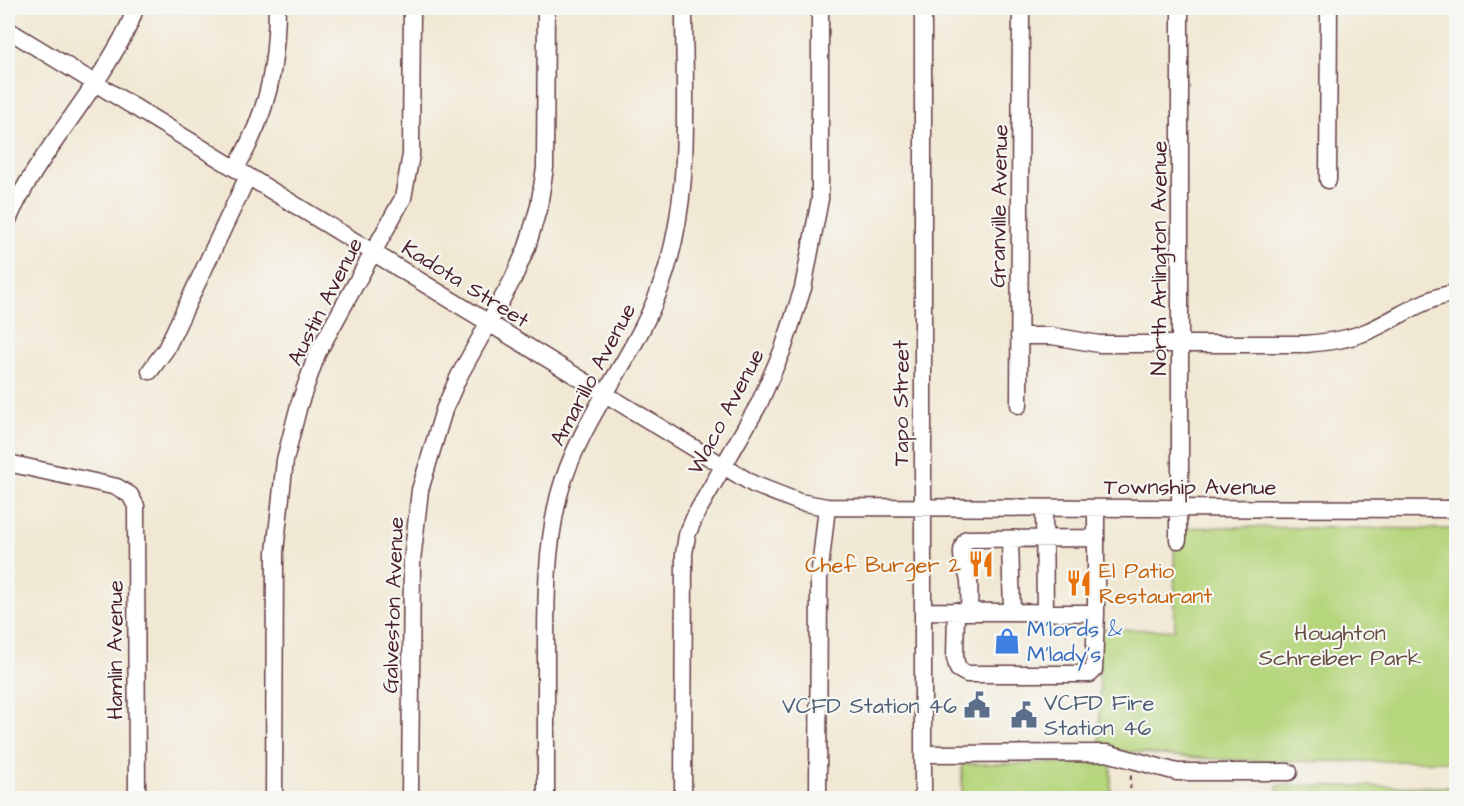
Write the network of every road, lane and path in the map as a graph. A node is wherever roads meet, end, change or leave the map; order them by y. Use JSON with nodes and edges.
{"nodes":[{"id":1,"x":135,"y":8,"type":"edge"},
{"id":2,"x":276,"y":8,"type":"edge"},
{"id":3,"x":412,"y":8,"type":"edge"},
{"id":4,"x":546,"y":8,"type":"edge"},
{"id":5,"x":684,"y":8,"type":"edge"},
{"id":6,"x":820,"y":8,"type":"edge"},
{"id":7,"x":923,"y":8,"type":"edge"},
{"id":8,"x":1021,"y":8,"type":"edge"},
{"id":9,"x":1180,"y":8,"type":"edge"},
{"id":10,"x":1329,"y":8,"type":"edge"},
{"id":11,"x":8,"y":30,"type":"edge"},
{"id":12,"x":95,"y":84,"type":"junction"},
{"id":13,"x":242,"y":172,"type":"junction"},
{"id":14,"x":1328,"y":180,"type":"dead end"},
{"id":15,"x":8,"y":220,"type":"edge"},
{"id":16,"x":374,"y":252,"type":"junction"},
{"id":17,"x":1456,"y":293,"type":"edge"},
{"id":18,"x":490,"y":324,"type":"junction"},
{"id":19,"x":1019,"y":336,"type":"junction"},
{"id":20,"x":1180,"y":344,"type":"junction"},
{"id":21,"x":150,"y":371,"type":"dead end"},
{"id":22,"x":607,"y":395,"type":"junction"},
{"id":23,"x":1019,"y":405,"type":"dead end"},
{"id":24,"x":8,"y":463,"type":"edge"},
{"id":25,"x":725,"y":466,"type":"junction"},
{"id":26,"x":827,"y":507,"type":"junction"},
{"id":27,"x":923,"y":508,"type":"junction"},
{"id":28,"x":1044,"y":508,"type":"junction"},
{"id":29,"x":1096,"y":509,"type":"junction"},
{"id":30,"x":1179,"y":509,"type":"junction"},
{"id":31,"x":1456,"y":509,"type":"edge"},
{"id":32,"x":1096,"y":538,"type":"junction"},
{"id":33,"x":1044,"y":539,"type":"junction"},
{"id":34,"x":1010,"y":540,"type":"junction"},
{"id":35,"x":1178,"y":540,"type":"dead end"},
{"id":36,"x":923,"y":611,"type":"junction"},
{"id":37,"x":963,"y":612,"type":"junction"},
{"id":38,"x":1012,"y":612,"type":"junction"},
{"id":39,"x":1045,"y":612,"type":"junction"},
{"id":40,"x":1096,"y":613,"type":"junction"},
{"id":41,"x":923,"y":754,"type":"junction"},
{"id":42,"x":1131,"y":760,"type":"junction"},
{"id":43,"x":1289,"y":772,"type":"dead end"},
{"id":44,"x":137,"y":798,"type":"edge"},
{"id":45,"x":274,"y":798,"type":"edge"},
{"id":46,"x":410,"y":798,"type":"edge"},
{"id":47,"x":546,"y":798,"type":"edge"},
{"id":48,"x":683,"y":798,"type":"edge"},
{"id":49,"x":818,"y":798,"type":"edge"},
{"id":50,"x":923,"y":798,"type":"edge"},
{"id":51,"x":1130,"y":798,"type":"edge"}],
"edges":[{"from":1,"to":12,"type":"street"},
{"from":2,"to":13,"type":"street"},
{"from":3,"to":16,"type":"street","name":"Austin Avenue"},
{"from":4,"to":18,"type":"street","name":"Galveston Avenue"},
{"from":5,"to":22,"type":"street","name":"Amarillo Avenue"},
{"from":6,"to":25,"type":"street","name":"Waco Avenue"},
{"from":7,"to":27,"type":"street","name":"Tapo Street"},
{"from":8,"to":19,"type":"street","name":"Granville Avenue"},
{"from":9,"to":20,"type":"street","name":"North Arlington Avenue"},
{"from":10,"to":14,"type":"street"},
{"from":11,"to":12,"type":"street","name":"Kadota Street"},
{"from":12,"to":13,"type":"street","name":"Kadota Street"},
{"from":12,"to":15,"type":"street"},
{"from":13,"to":16,"type":"street","name":"Kadota Street"},
{"from":13,"to":21,"type":"street"},
{"from":16,"to":18,"type":"street","name":"Kadota Street"},
{"from":16,"to":45,"type":"street","name":"Austin Avenue"},
{"from":17,"to":20,"type":"street"},
{"from":18,"to":22,"type":"street","name":"Kadota Street"},
{"from":18,"to":46,"type":"street","name":"Galveston Avenue"},
{"from":19,"to":20,"type":"street"},
{"from":19,"to":23,"type":"street","name":"Granville Avenue"},
{"from":20,"to":30,"type":"street","name":"North Arlington Avenue"},
{"from":22,"to":25,"type":"street","name":"Kadota Street"},
{"from":22,"to":47,"type":"street","name":"Amarillo Avenue"},
{"from":24,"to":44,"type":"street","name":"Hamlin Avenue"},
{"from":25,"to":26,"type":"street","name":"Kadota Street"},
{"from":25,"to":48,"type":"street","name":"Waco Avenue"},
{"from":26,"to":27,"type":"street","name":"Kadota Street"},
{"from":26,"to":49,"type":"street"},
{"from":27,"to":28,"type":"street","name":"Township Avenue"},
{"from":27,"to":36,"type":"street","name":"Tapo Street"},
{"from":28,"to":29,"type":"street","name":"Township Avenue"},
{"from":28,"to":33,"type":"street"},
{"from":29,"to":30,"type":"street","name":"Township Avenue"},
{"from":29,"to":32,"type":"street"},
{"from":30,"to":31,"type":"street","name":"Township Avenue"},
{"from":30,"to":35,"type":"street","name":"North Arlington Avenue"},
{"from":32,"to":33,"type":"street"},
{"from":32,"to":40,"type":"street"},
{"from":33,"to":34,"type":"street"},
{"from":33,"to":39,"type":"street"},
{"from":34,"to":37,"type":"street"},
{"from":34,"to":38,"type":"street"},
{"from":36,"to":37,"type":"street"},
{"from":36,"to":41,"type":"street","name":"Tapo Street"},
{"from":37,"to":38,"type":"street"},
{"from":37,"to":40,"type":"street"},
{"from":38,"to":39,"type":"street"},
{"from":39,"to":40,"type":"street"},
{"from":41,"to":42,"type":"street"},
{"from":41,"to":50,"type":"street","name":"Tapo Street"},
{"from":42,"to":43,"type":"street"},
{"from":42,"to":51,"type":"path"}]}
